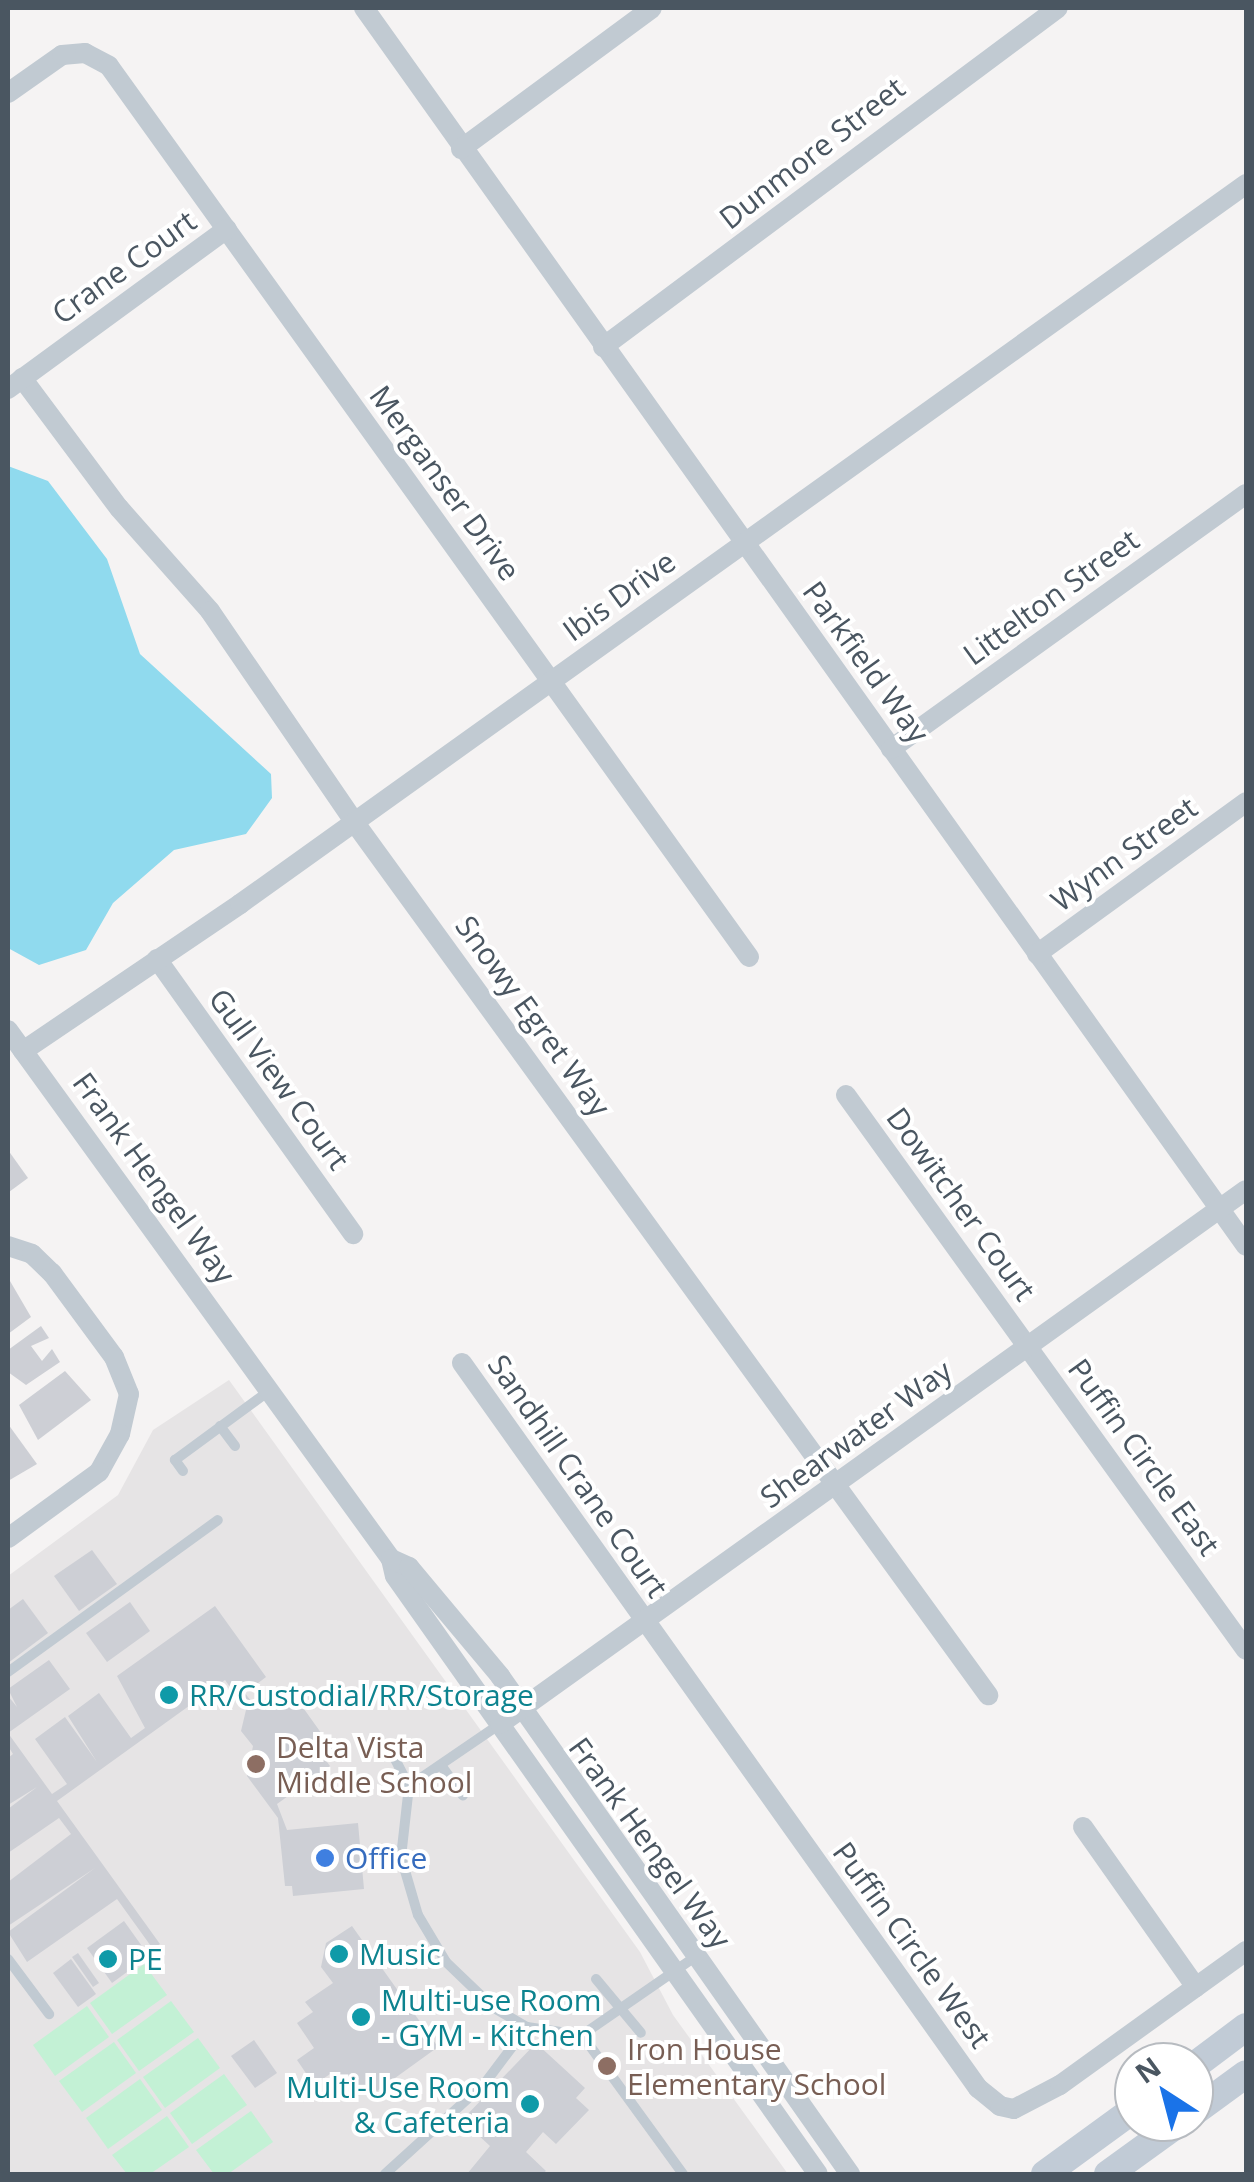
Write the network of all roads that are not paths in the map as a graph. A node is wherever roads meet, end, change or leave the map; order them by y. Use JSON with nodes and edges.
{"nodes":[{"id":1,"x":364,"y":8,"type":"edge"},
{"id":2,"x":652,"y":8,"type":"edge"},
{"id":3,"x":1058,"y":8,"type":"edge"},
{"id":4,"x":8,"y":93,"type":"edge"},
{"id":5,"x":461,"y":149,"type":"junction"},
{"id":6,"x":1246,"y":184,"type":"edge"},
{"id":7,"x":227,"y":228,"type":"junction"},
{"id":8,"x":603,"y":347,"type":"junction"},
{"id":9,"x":15,"y":383,"type":"edge"},
{"id":10,"x":1246,"y":494,"type":"edge"},
{"id":11,"x":744,"y":544,"type":"junction"},
{"id":12,"x":551,"y":682,"type":"junction"},
{"id":13,"x":891,"y":750,"type":"junction"},
{"id":14,"x":1246,"y":802,"type":"edge"},
{"id":15,"x":355,"y":823,"type":"junction"},
{"id":16,"x":1037,"y":954,"type":"junction"},
{"id":17,"x":749,"y":957,"type":"dead end"},
{"id":18,"x":156,"y":959,"type":"junction"},
{"id":19,"x":8,"y":1030,"type":"edge"},
{"id":20,"x":23,"y":1051,"type":"junction"},
{"id":21,"x":846,"y":1095,"type":"dead end"},
{"id":22,"x":1246,"y":1190,"type":"edge"},
{"id":23,"x":1221,"y":1210,"type":"junction"},
{"id":24,"x":353,"y":1234,"type":"dead end"},
{"id":25,"x":8,"y":1246,"type":"edge"},
{"id":26,"x":1246,"y":1246,"type":"edge"},
{"id":27,"x":1028,"y":1348,"type":"junction"},
{"id":28,"x":462,"y":1363,"type":"dead end"},
{"id":29,"x":270,"y":1390,"type":"junction"},
{"id":30,"x":220,"y":1426,"type":"junction"},
{"id":31,"x":234,"y":1446,"type":"dead end"},
{"id":32,"x":182,"y":1471,"type":"dead end"},
{"id":33,"x":838,"y":1483,"type":"junction"},
{"id":34,"x":218,"y":1520,"type":"dead end"},
{"id":35,"x":8,"y":1538,"type":"edge"},
{"id":36,"x":391,"y":1559,"type":"junction"},
{"id":37,"x":646,"y":1623,"type":"junction"},
{"id":38,"x":1246,"y":1650,"type":"edge"},
{"id":39,"x":8,"y":1672,"type":"edge"},
{"id":40,"x":988,"y":1695,"type":"dead end"},
{"id":41,"x":519,"y":1711,"type":"junction"},
{"id":42,"x":500,"y":1724,"type":"junction"},
{"id":43,"x":394,"y":1756,"type":"dead end"},
{"id":44,"x":442,"y":1768,"type":"junction"},
{"id":45,"x":409,"y":1786,"type":"junction"},
{"id":46,"x":463,"y":1796,"type":"dead end"},
{"id":47,"x":1082,"y":1827,"type":"dead end"},
{"id":48,"x":1246,"y":1951,"type":"edge"},
{"id":49,"x":694,"y":1957,"type":"junction"},
{"id":50,"x":8,"y":1959,"type":"edge"},
{"id":51,"x":676,"y":1970,"type":"junction"},
{"id":52,"x":596,"y":1978,"type":"dead end"},
{"id":53,"x":1196,"y":1988,"type":"junction"},
{"id":54,"x":620,"y":2008,"type":"junction"},
{"id":55,"x":49,"y":2014,"type":"dead end"},
{"id":56,"x":527,"y":2028,"type":"junction"},
{"id":57,"x":1246,"y":2028,"type":"edge"},
{"id":58,"x":641,"y":2033,"type":"dead end"},
{"id":59,"x":582,"y":2035,"type":"junction"},
{"id":60,"x":1214,"y":2051,"type":"edge"},
{"id":61,"x":1246,"y":2074,"type":"edge"},
{"id":62,"x":1214,"y":2097,"type":"edge"},
{"id":63,"x":1114,"y":2124,"type":"edge"},
{"id":64,"x":1152,"y":2142,"type":"edge"},
{"id":65,"x":385,"y":2174,"type":"edge"},
{"id":66,"x":683,"y":2174,"type":"edge"},
{"id":67,"x":816,"y":2174,"type":"edge"},
{"id":68,"x":850,"y":2174,"type":"edge"},
{"id":69,"x":1045,"y":2174,"type":"edge"},
{"id":70,"x":1108,"y":2174,"type":"edge"}],
"edges":[{"from":1,"to":5,"type":"street","name":"Parkfield Way"},
{"from":2,"to":5,"type":"street"},
{"from":3,"to":8,"type":"street","name":"Dunmore Street"},
{"from":4,"to":7,"type":"street","name":"Merganser Drive"},
{"from":5,"to":8,"type":"street","name":"Parkfield Way"},
{"from":6,"to":11,"type":"street","name":"Ibis Drive"},
{"from":7,"to":9,"type":"street","name":"Crane Court"},
{"from":7,"to":12,"type":"street","name":"Merganser Drive"},
{"from":8,"to":11,"type":"street","name":"Parkfield Way"},
{"from":9,"to":15,"type":"street","name":"Snowy Egret Way"},
{"from":10,"to":13,"type":"street","name":"Littelton Street"},
{"from":11,"to":12,"type":"street","name":"Ibis Drive"},
{"from":11,"to":13,"type":"street","name":"Parkfield Way"},
{"from":12,"to":15,"type":"street","name":"Ibis Drive"},
{"from":12,"to":17,"type":"street","name":"Merganser Drive"},
{"from":13,"to":16,"type":"street","name":"Parkfield Way"},
{"from":14,"to":16,"type":"street","name":"Wynn Street"},
{"from":15,"to":18,"type":"street","name":"Ibis Drive"},
{"from":15,"to":33,"type":"street","name":"Snowy Egret Way"},
{"from":16,"to":23,"type":"street","name":"Parkfield Way"},
{"from":18,"to":20,"type":"street","name":"Ibis Drive"},
{"from":18,"to":24,"type":"street","name":"Gull View Court"},
{"from":19,"to":20,"type":"street","name":"Frank Hengel Way"},
{"from":20,"to":29,"type":"street","name":"Frank Hengel Way"},
{"from":21,"to":27,"type":"street","name":"Dowitcher Court"},
{"from":22,"to":23,"type":"street","name":"Shearwater Way"},
{"from":23,"to":26,"type":"street","name":"Parkfield Way"},
{"from":23,"to":27,"type":"street","name":"Shearwater Way"},
{"from":25,"to":35,"type":"street"},
{"from":27,"to":33,"type":"street","name":"Shearwater Way"},
{"from":27,"to":38,"type":"street","name":"Puffin Circle East"},
{"from":28,"to":37,"type":"street","name":"Sandhill Crane Court"},
{"from":29,"to":30,"type":"lane"},
{"from":29,"to":36,"type":"street","name":"Frank Hengel Way"},
{"from":30,"to":31,"type":"lane"},
{"from":30,"to":32,"type":"lane"},
{"from":33,"to":37,"type":"street","name":"Shearwater Way"},
{"from":33,"to":40,"type":"street","name":"Snowy Egret Way"},
{"from":34,"to":39,"type":"lane"},
{"from":36,"to":41,"type":"street","name":"Frank Hengel Way"},
{"from":36,"to":42,"type":"street","name":"Frank Hengel Way"},
{"from":37,"to":41,"type":"street","name":"Shearwater Way"},
{"from":37,"to":53,"type":"street","name":"Puffin Circle West"},
{"from":41,"to":42,"type":"street","name":"Shearwater Way"},
{"from":41,"to":49,"type":"street","name":"Frank Hengel Way"},
{"from":42,"to":44,"type":"lane"},
{"from":42,"to":51,"type":"street","name":"Frank Hengel Way"},
{"from":43,"to":45,"type":"lane"},
{"from":44,"to":45,"type":"lane"},
{"from":44,"to":46,"type":"lane"},
{"from":45,"to":56,"type":"lane"},
{"from":47,"to":53,"type":"street"},
{"from":48,"to":53,"type":"street"},
{"from":49,"to":51,"type":"lane"},
{"from":49,"to":68,"type":"street","name":"Frank Hengel Way"},
{"from":50,"to":55,"type":"lane"},
{"from":51,"to":54,"type":"lane"},
{"from":51,"to":67,"type":"street","name":"Frank Hengel Way"},
{"from":52,"to":54,"type":"lane"},
{"from":54,"to":58,"type":"lane"},
{"from":54,"to":59,"type":"lane"},
{"from":56,"to":59,"type":"lane"},
{"from":56,"to":65,"type":"lane"},
{"from":57,"to":60,"type":"street"},
{"from":59,"to":66,"type":"lane"},
{"from":61,"to":62,"type":"street"},
{"from":63,"to":69,"type":"street"},
{"from":64,"to":70,"type":"street"}]}
